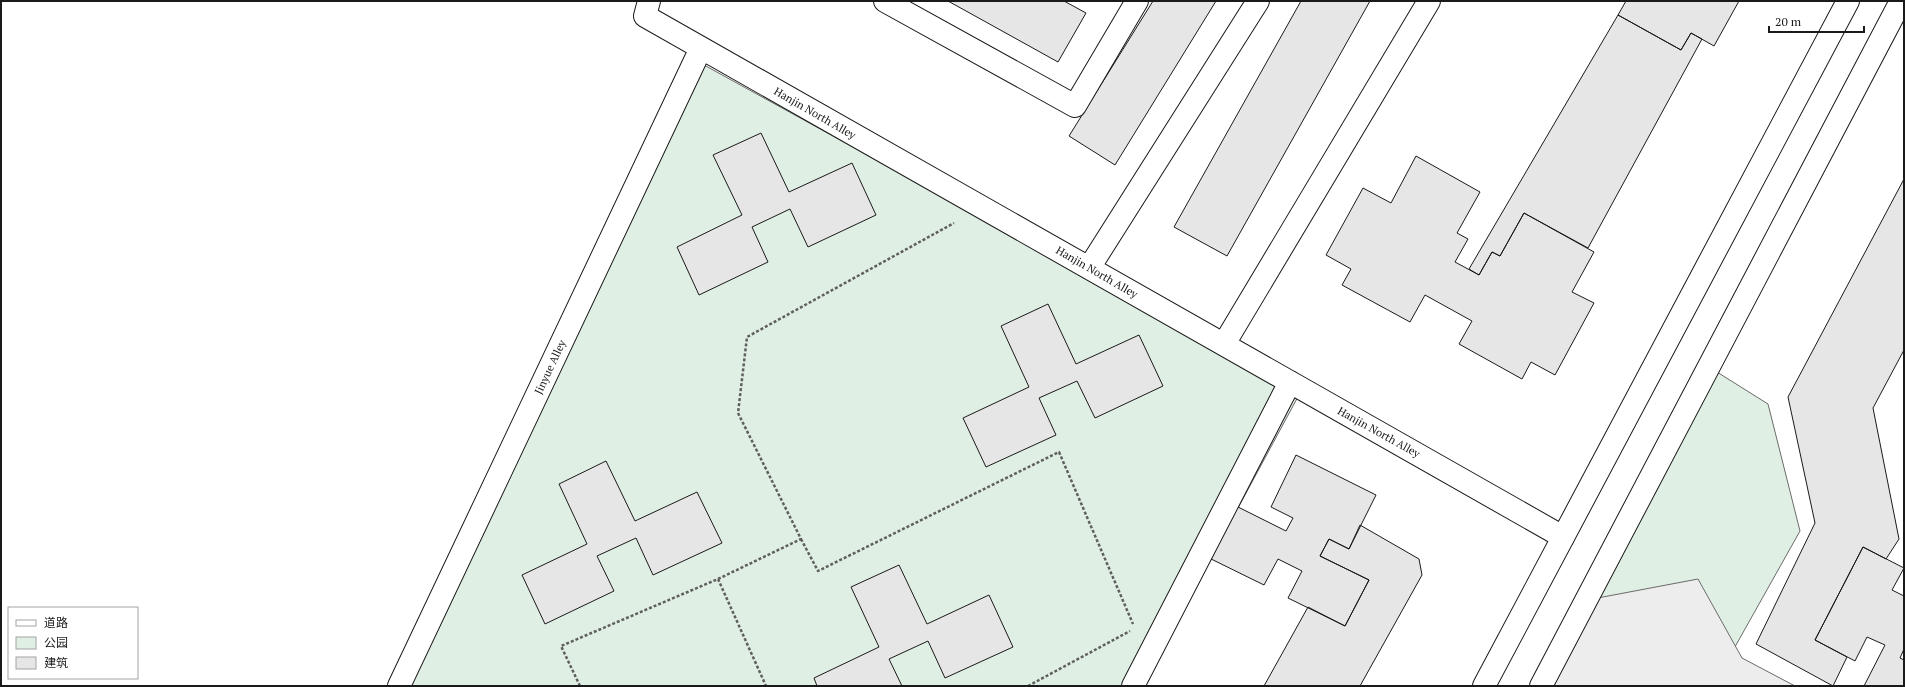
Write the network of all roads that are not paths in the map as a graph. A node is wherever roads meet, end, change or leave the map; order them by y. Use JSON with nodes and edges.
{"nodes":[{"id":1,"x":649,"y":1,"type":"edge"},
{"id":2,"x":885,"y":1,"type":"edge"},
{"id":3,"x":1137,"y":1,"type":"edge"},
{"id":4,"x":1258,"y":1,"type":"edge"},
{"id":5,"x":1429,"y":1,"type":"edge"},
{"id":6,"x":1848,"y":1,"type":"edge"},
{"id":7,"x":1901,"y":1,"type":"edge"},
{"id":8,"x":702,"y":48,"type":"junction"},
{"id":9,"x":1089,"y":268,"type":"junction"},
{"id":10,"x":1224,"y":344,"type":"junction"},
{"id":11,"x":1290,"y":382,"type":"junction"},
{"id":12,"x":1563,"y":537,"type":"junction"},
{"id":13,"x":399,"y":686,"type":"edge"},
{"id":14,"x":1133,"y":686,"type":"edge"},
{"id":15,"x":1484,"y":686,"type":"edge"},
{"id":16,"x":1541,"y":686,"type":"edge"}],
"edges":[{"from":1,"to":8,"type":"street","name":"Hanjin North Alley"},
{"from":2,"to":3,"type":"street"},
{"from":4,"to":9,"type":"street"},
{"from":5,"to":10,"type":"street"},
{"from":6,"to":12,"type":"street"},
{"from":7,"to":16,"type":"street"},
{"from":8,"to":9,"type":"street","name":"Hanjin North Alley"},
{"from":8,"to":13,"type":"street","name":"Jinyue Alley"},
{"from":9,"to":10,"type":"street","name":"Hanjin North Alley"},
{"from":10,"to":11,"type":"street","name":"Hanjin North Alley"},
{"from":11,"to":12,"type":"street","name":"Hanjin North Alley"},
{"from":11,"to":14,"type":"street"},
{"from":12,"to":15,"type":"street"}]}
